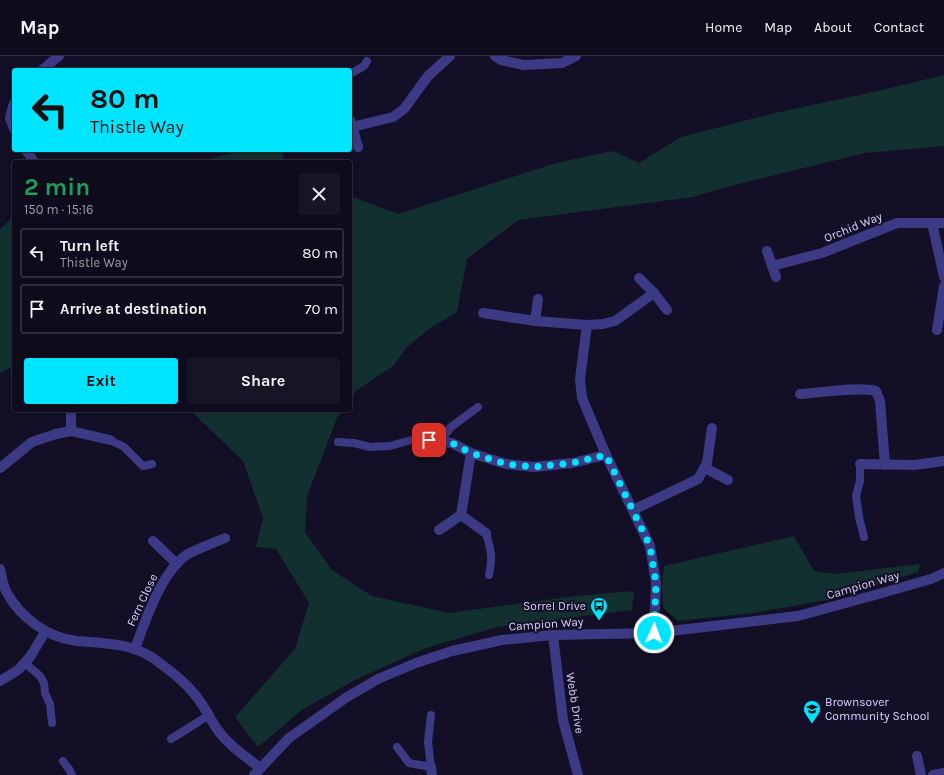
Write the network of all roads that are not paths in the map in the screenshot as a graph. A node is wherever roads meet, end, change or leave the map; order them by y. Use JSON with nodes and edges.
{"nodes":[{"id":1,"x":59,"y":56,"type":"edge"},
{"id":2,"x":450,"y":56,"type":"edge"},
{"id":3,"x":495,"y":56,"type":"edge"},
{"id":4,"x":576,"y":56,"type":"edge"},
{"id":5,"x":367,"y":61,"type":"dead end"},
{"id":6,"x":44,"y":68,"type":"edge"},
{"id":7,"x":352,"y":73,"type":"edge"},
{"id":8,"x":12,"y":110,"type":"edge"},
{"id":9,"x":12,"y":124,"type":"edge"},
{"id":10,"x":352,"y":124,"type":"edge"},
{"id":11,"x":352,"y":127,"type":"edge"},
{"id":12,"x":358,"y":147,"type":"dead end"},
{"id":13,"x":932,"y":223,"type":"junction"},
{"id":14,"x":944,"y":223,"type":"edge"},
{"id":15,"x":767,"y":251,"type":"dead end"},
{"id":16,"x":772,"y":266,"type":"junction"},
{"id":17,"x":944,"y":276,"type":"edge"},
{"id":18,"x":776,"y":277,"type":"dead end"},
{"id":19,"x":639,"y":278,"type":"dead end"},
{"id":20,"x":944,"y":286,"type":"edge"},
{"id":21,"x":654,"y":293,"type":"junction"},
{"id":22,"x":538,"y":299,"type":"dead end"},
{"id":23,"x":667,"y":310,"type":"dead end"},
{"id":24,"x":483,"y":313,"type":"dead end"},
{"id":25,"x":535,"y":322,"type":"junction"},
{"id":26,"x":587,"y":325,"type":"junction"},
{"id":27,"x":937,"y":330,"type":"dead end"},
{"id":28,"x":800,"y":394,"type":"dead end"},
{"id":29,"x":478,"y":407,"type":"dead end"},
{"id":30,"x":71,"y":412,"type":"edge"},
{"id":31,"x":712,"y":428,"type":"dead end"},
{"id":32,"x":71,"y":431,"type":"junction"},
{"id":33,"x":110,"y":440,"type":"joint"},
{"id":34,"x":429,"y":440,"type":"joint"},
{"id":35,"x":440,"y":441,"type":"junction"},
{"id":36,"x":338,"y":442,"type":"dead end"},
{"id":37,"x":471,"y":453,"type":"junction"},
{"id":38,"x":606,"y":455,"type":"junction"},
{"id":39,"x":944,"y":461,"type":"edge"},
{"id":40,"x":152,"y":464,"type":"dead end"},
{"id":41,"x":860,"y":464,"type":"joint"},
{"id":42,"x":885,"y":465,"type":"junction"},
{"id":43,"x":0,"y":468,"type":"edge"},
{"id":44,"x":705,"y":468,"type":"junction"},
{"id":45,"x":728,"y":480,"type":"dead end"},
{"id":46,"x":633,"y":510,"type":"junction"},
{"id":47,"x":461,"y":515,"type":"junction"},
{"id":48,"x":439,"y":530,"type":"dead end"},
{"id":49,"x":486,"y":533,"type":"joint"},
{"id":50,"x":864,"y":537,"type":"dead end"},
{"id":51,"x":225,"y":538,"type":"dead end"},
{"id":52,"x":153,"y":541,"type":"dead end"},
{"id":53,"x":177,"y":564,"type":"junction"},
{"id":54,"x":0,"y":570,"type":"edge"},
{"id":55,"x":944,"y":573,"type":"edge"},
{"id":56,"x":490,"y":575,"type":"dead end"},
{"id":57,"x":45,"y":632,"type":"junction"},
{"id":58,"x":654,"y":633,"type":"junction"},
{"id":59,"x":553,"y":635,"type":"junction"},
{"id":60,"x":135,"y":649,"type":"junction"},
{"id":61,"x":25,"y":663,"type":"junction"},
{"id":62,"x":0,"y":681,"type":"edge"},
{"id":63,"x":209,"y":715,"type":"junction"},
{"id":64,"x":431,"y":715,"type":"dead end"},
{"id":65,"x":52,"y":723,"type":"dead end"},
{"id":66,"x":171,"y":738,"type":"dead end"},
{"id":67,"x":397,"y":747,"type":"dead end"},
{"id":68,"x":917,"y":756,"type":"dead end"},
{"id":69,"x":63,"y":761,"type":"dead end"},
{"id":70,"x":256,"y":771,"type":"edge"},
{"id":71,"x":432,"y":771,"type":"edge"},
{"id":72,"x":944,"y":773,"type":"edge"},
{"id":73,"x":72,"y":775,"type":"edge"},
{"id":74,"x":578,"y":775,"type":"edge"},
{"id":75,"x":920,"y":775,"type":"edge"},
{"id":76,"x":933,"y":775,"type":"edge"}],
"edges":[{"from":1,"to":6,"type":"street"},
{"from":2,"to":10,"type":"street"},
{"from":3,"to":4,"type":"street"},
{"from":5,"to":7,"type":"lane"},
{"from":8,"to":9,"type":"street"},
{"from":11,"to":12,"type":"street"},
{"from":13,"to":14,"type":"street","name":"Orchid Way"},
{"from":13,"to":16,"type":"street","name":"Orchid Way"},
{"from":13,"to":17,"type":"street"},
{"from":15,"to":16,"type":"street"},
{"from":16,"to":18,"type":"street"},
{"from":19,"to":21,"type":"street"},
{"from":20,"to":27,"type":"street"},
{"from":21,"to":23,"type":"street"},
{"from":21,"to":26,"type":"street"},
{"from":22,"to":25,"type":"street"},
{"from":24,"to":25,"type":"street"},
{"from":25,"to":26,"type":"street"},
{"from":26,"to":38,"type":"street"},
{"from":28,"to":42,"type":"street"},
{"from":29,"to":35,"type":"lane"},
{"from":30,"to":32,"type":"street"},
{"from":31,"to":44,"type":"street"},
{"from":32,"to":33,"type":"street"},
{"from":32,"to":43,"type":"street"},
{"from":33,"to":40,"type":"lane"},
{"from":34,"to":35,"type":"street"},
{"from":34,"to":36,"type":"lane"},
{"from":35,"to":37,"type":"street"},
{"from":37,"to":38,"type":"street"},
{"from":37,"to":47,"type":"street"},
{"from":38,"to":46,"type":"street"},
{"from":39,"to":42,"type":"street"},
{"from":41,"to":42,"type":"street"},
{"from":41,"to":50,"type":"lane"},
{"from":44,"to":45,"type":"street"},
{"from":44,"to":46,"type":"street"},
{"from":46,"to":58,"type":"street"},
{"from":47,"to":48,"type":"street"},
{"from":47,"to":49,"type":"street"},
{"from":49,"to":56,"type":"lane"},
{"from":51,"to":53,"type":"street","name":"Fern Close"},
{"from":52,"to":53,"type":"street"},
{"from":53,"to":60,"type":"street","name":"Fern Close"},
{"from":54,"to":57,"type":"street"},
{"from":55,"to":58,"type":"street","name":"Campion Way"},
{"from":57,"to":60,"type":"street"},
{"from":57,"to":61,"type":"street"},
{"from":58,"to":59,"type":"street","name":"Campion Way"},
{"from":59,"to":70,"type":"street","name":"Campion Way"},
{"from":59,"to":74,"type":"street","name":"Webb Drive"},
{"from":60,"to":63,"type":"street"},
{"from":61,"to":62,"type":"street"},
{"from":61,"to":65,"type":"lane"},
{"from":63,"to":66,"type":"lane"},
{"from":63,"to":70,"type":"street"},
{"from":64,"to":71,"type":"lane"},
{"from":67,"to":71,"type":"lane"},
{"from":68,"to":75,"type":"street"},
{"from":69,"to":73,"type":"lane"},
{"from":72,"to":76,"type":"street"}]}
